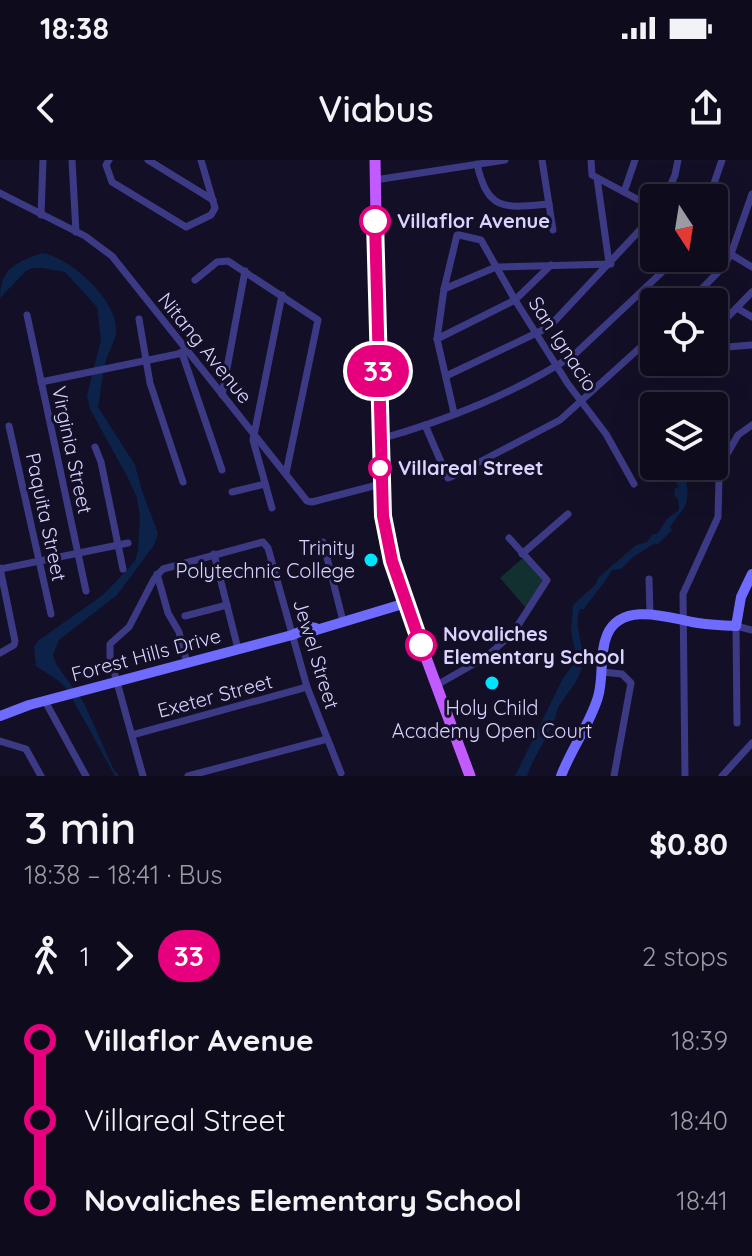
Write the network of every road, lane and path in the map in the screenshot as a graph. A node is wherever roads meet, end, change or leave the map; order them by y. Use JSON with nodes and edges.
{"nodes":[{"id":1,"x":43,"y":160,"type":"edge"},
{"id":2,"x":72,"y":160,"type":"edge"},
{"id":3,"x":148,"y":160,"type":"edge"},
{"id":4,"x":201,"y":160,"type":"edge"},
{"id":5,"x":375,"y":160,"type":"edge"},
{"id":6,"x":505,"y":160,"type":"edge"},
{"id":7,"x":542,"y":160,"type":"edge"},
{"id":8,"x":591,"y":160,"type":"edge"},
{"id":9,"x":635,"y":160,"type":"edge"},
{"id":10,"x":678,"y":160,"type":"edge"},
{"id":11,"x":722,"y":160,"type":"edge"},
{"id":12,"x":108,"y":161,"type":"edge"},
{"id":13,"x":477,"y":164,"type":"junction"},
{"id":14,"x":597,"y":178,"type":"junction"},
{"id":15,"x":375,"y":180,"type":"junction"},
{"id":16,"x":671,"y":184,"type":"edge"},
{"id":17,"x":714,"y":184,"type":"edge"},
{"id":18,"x":624,"y":192,"type":"junction"},
{"id":19,"x":0,"y":193,"type":"edge"},
{"id":20,"x":752,"y":194,"type":"edge"},
{"id":21,"x":640,"y":201,"type":"edge"},
{"id":22,"x":214,"y":204,"type":"junction"},
{"id":23,"x":549,"y":204,"type":"junction"},
{"id":24,"x":41,"y":215,"type":"junction"},
{"id":25,"x":553,"y":230,"type":"dead end"},
{"id":26,"x":640,"y":231,"type":"edge"},
{"id":27,"x":76,"y":232,"type":"junction"},
{"id":28,"x":728,"y":252,"type":"edge"},
{"id":29,"x":731,"y":254,"type":"junction"},
{"id":30,"x":610,"y":264,"type":"junction"},
{"id":31,"x":551,"y":265,"type":"junction"},
{"id":32,"x":496,"y":267,"type":"junction"},
{"id":33,"x":752,"y":267,"type":"edge"},
{"id":34,"x":245,"y":271,"type":"junction"},
{"id":35,"x":662,"y":272,"type":"edge"},
{"id":36,"x":195,"y":280,"type":"dead end"},
{"id":37,"x":703,"y":288,"type":"edge"},
{"id":38,"x":444,"y":289,"type":"junction"},
{"id":39,"x":752,"y":292,"type":"edge"},
{"id":40,"x":282,"y":295,"type":"junction"},
{"id":41,"x":515,"y":300,"type":"junction"},
{"id":42,"x":737,"y":308,"type":"junction"},
{"id":43,"x":27,"y":315,"type":"dead end"},
{"id":44,"x":728,"y":317,"type":"edge"},
{"id":45,"x":752,"y":317,"type":"edge"},
{"id":46,"x":139,"y":319,"type":"dead end"},
{"id":47,"x":537,"y":335,"type":"junction"},
{"id":48,"x":437,"y":339,"type":"junction"},
{"id":49,"x":752,"y":345,"type":"edge"},
{"id":50,"x":728,"y":347,"type":"edge"},
{"id":51,"x":640,"y":348,"type":"edge"},
{"id":52,"x":184,"y":352,"type":"junction"},
{"id":53,"x":145,"y":361,"type":"junction"},
{"id":54,"x":557,"y":366,"type":"junction"},
{"id":55,"x":446,"y":376,"type":"junction"},
{"id":56,"x":41,"y":382,"type":"junction"},
{"id":57,"x":222,"y":395,"type":"junction"},
{"id":58,"x":581,"y":403,"type":"junction"},
{"id":59,"x":454,"y":413,"type":"junction"},
{"id":60,"x":425,"y":425,"type":"junction"},
{"id":61,"x":752,"y":425,"type":"edge"},
{"id":62,"x":9,"y":426,"type":"dead end"},
{"id":63,"x":255,"y":435,"type":"junction"},
{"id":64,"x":380,"y":439,"type":"junction"},
{"id":65,"x":95,"y":447,"type":"dead end"},
{"id":66,"x":222,"y":470,"type":"dead end"},
{"id":67,"x":286,"y":473,"type":"junction"},
{"id":68,"x":183,"y":482,"type":"dead end"},
{"id":69,"x":265,"y":484,"type":"junction"},
{"id":70,"x":381,"y":484,"type":"junction"},
{"id":71,"x":634,"y":484,"type":"dead end"},
{"id":72,"x":232,"y":492,"type":"dead end"},
{"id":73,"x":272,"y":508,"type":"dead end"},
{"id":74,"x":568,"y":514,"type":"dead end"},
{"id":75,"x":509,"y":538,"type":"dead end"},
{"id":76,"x":323,"y":542,"type":"dead end"},
{"id":77,"x":128,"y":543,"type":"dead end"},
{"id":78,"x":117,"y":545,"type":"junction"},
{"id":79,"x":78,"y":553,"type":"junction"},
{"id":80,"x":214,"y":554,"type":"junction"},
{"id":81,"x":522,"y":554,"type":"junction"},
{"id":82,"x":39,"y":561,"type":"junction"},
{"id":83,"x":0,"y":568,"type":"edge"},
{"id":84,"x":123,"y":569,"type":"dead end"},
{"id":85,"x":157,"y":574,"type":"junction"},
{"id":86,"x":752,"y":574,"type":"edge"},
{"id":87,"x":649,"y":579,"type":"dead end"},
{"id":88,"x":86,"y":591,"type":"dead end"},
{"id":89,"x":406,"y":603,"type":"junction"},
{"id":90,"x":227,"y":605,"type":"junction"},
{"id":91,"x":51,"y":614,"type":"dead end"},
{"id":92,"x":650,"y":614,"type":"junction"},
{"id":93,"x":185,"y":616,"type":"dead end"},
{"id":94,"x":682,"y":619,"type":"junction"},
{"id":95,"x":343,"y":621,"type":"junction"},
{"id":96,"x":736,"y":626,"type":"junction"},
{"id":97,"x":752,"y":630,"type":"edge"},
{"id":98,"x":292,"y":635,"type":"junction"},
{"id":99,"x":238,"y":649,"type":"junction"},
{"id":100,"x":0,"y":653,"type":"edge"},
{"id":101,"x":187,"y":663,"type":"junction"},
{"id":102,"x":602,"y":672,"type":"junction"},
{"id":103,"x":116,"y":682,"type":"junction"},
{"id":104,"x":435,"y":686,"type":"junction"},
{"id":105,"x":307,"y":687,"type":"junction"},
{"id":106,"x":45,"y":701,"type":"junction"},
{"id":107,"x":0,"y":716,"type":"edge"},
{"id":108,"x":737,"y":723,"type":"dead end"},
{"id":109,"x":132,"y":735,"type":"junction"},
{"id":110,"x":327,"y":739,"type":"junction"},
{"id":111,"x":0,"y":741,"type":"edge"},
{"id":112,"x":752,"y":743,"type":"edge"},
{"id":113,"x":341,"y":773,"type":"dead end"},
{"id":114,"x":466,"y":775,"type":"edge"},
{"id":115,"x":41,"y":776,"type":"edge"},
{"id":116,"x":86,"y":776,"type":"edge"},
{"id":117,"x":143,"y":776,"type":"edge"},
{"id":118,"x":188,"y":776,"type":"edge"},
{"id":119,"x":561,"y":776,"type":"edge"},
{"id":120,"x":614,"y":776,"type":"edge"},
{"id":121,"x":685,"y":776,"type":"edge"},
{"id":122,"x":722,"y":776,"type":"edge"}],
"edges":[{"from":1,"to":24,"type":"street"},
{"from":2,"to":27,"type":"street"},
{"from":3,"to":22,"type":"street"},
{"from":4,"to":22,"type":"street"},
{"from":5,"to":15,"type":"main road"},
{"from":6,"to":13,"type":"street"},
{"from":7,"to":23,"type":"street"},
{"from":8,"to":14,"type":"street"},
{"from":9,"to":18,"type":"street"},
{"from":10,"to":16,"type":"street"},
{"from":11,"to":17,"type":"street"},
{"from":12,"to":22,"type":"street"},
{"from":13,"to":15,"type":"street"},
{"from":13,"to":23,"type":"street"},
{"from":14,"to":18,"type":"street"},
{"from":14,"to":30,"type":"street"},
{"from":15,"to":64,"type":"main road"},
{"from":18,"to":21,"type":"street"},
{"from":19,"to":24,"type":"street","name":"Nitang Avenue"},
{"from":20,"to":29,"type":"street"},
{"from":23,"to":25,"type":"street"},
{"from":24,"to":27,"type":"street","name":"Nitang Avenue"},
{"from":26,"to":30,"type":"street"},
{"from":27,"to":52,"type":"street","name":"Nitang Avenue"},
{"from":28,"to":29,"type":"street"},
{"from":29,"to":33,"type":"street"},
{"from":29,"to":37,"type":"street"},
{"from":30,"to":31,"type":"street"},
{"from":30,"to":47,"type":"street"},
{"from":31,"to":32,"type":"street"},
{"from":31,"to":41,"type":"street"},
{"from":32,"to":38,"type":"street"},
{"from":32,"to":38,"type":"street","name":"San Ignacio"},
{"from":32,"to":41,"type":"street","name":"San Ignacio"},
{"from":34,"to":36,"type":"street"},
{"from":34,"to":40,"type":"street"},
{"from":34,"to":57,"type":"street"},
{"from":35,"to":54,"type":"street"},
{"from":38,"to":48,"type":"street"},
{"from":39,"to":42,"type":"street"},
{"from":40,"to":63,"type":"street"},
{"from":40,"to":67,"type":"street"},
{"from":41,"to":47,"type":"street","name":"San Ignacio"},
{"from":41,"to":48,"type":"street"},
{"from":42,"to":44,"type":"street"},
{"from":42,"to":45,"type":"street"},
{"from":43,"to":56,"type":"street","name":"Virginia Street"},
{"from":46,"to":53,"type":"street"},
{"from":47,"to":54,"type":"street","name":"San Ignacio"},
{"from":47,"to":55,"type":"street"},
{"from":48,"to":55,"type":"street"},
{"from":49,"to":50,"type":"street"},
{"from":51,"to":58,"type":"street"},
{"from":52,"to":53,"type":"street"},
{"from":52,"to":57,"type":"street","name":"Nitang Avenue"},
{"from":52,"to":66,"type":"street"},
{"from":53,"to":56,"type":"street"},
{"from":53,"to":68,"type":"street"},
{"from":54,"to":58,"type":"street","name":"San Ignacio"},
{"from":54,"to":59,"type":"street"},
{"from":55,"to":59,"type":"street"},
{"from":56,"to":79,"type":"street","name":"Virginia Street"},
{"from":57,"to":63,"type":"street","name":"Nitang Avenue"},
{"from":58,"to":60,"type":"street"},
{"from":58,"to":71,"type":"street","name":"San Ignacio"},
{"from":59,"to":60,"type":"street"},
{"from":60,"to":64,"type":"street"},
{"from":61,"to":94,"type":"street"},
{"from":62,"to":82,"type":"street","name":"Paquita Street"},
{"from":63,"to":67,"type":"street","name":"Nitang Avenue"},
{"from":63,"to":69,"type":"street"},
{"from":64,"to":70,"type":"main road"},
{"from":65,"to":78,"type":"street"},
{"from":67,"to":70,"type":"street","name":"Nitang Avenue"},
{"from":69,"to":72,"type":"street"},
{"from":69,"to":73,"type":"street"},
{"from":70,"to":89,"type":"main road"},
{"from":74,"to":81,"type":"street"},
{"from":75,"to":81,"type":"street"},
{"from":76,"to":95,"type":"street"},
{"from":77,"to":78,"type":"street"},
{"from":78,"to":79,"type":"street"},
{"from":78,"to":84,"type":"street"},
{"from":79,"to":82,"type":"street"},
{"from":79,"to":88,"type":"street","name":"Virginia Street"},
{"from":80,"to":85,"type":"street"},
{"from":80,"to":90,"type":"street"},
{"from":80,"to":98,"type":"street","name":"Jewel Street"},
{"from":81,"to":104,"type":"street"},
{"from":82,"to":83,"type":"street"},
{"from":82,"to":91,"type":"street","name":"Paquita Street"},
{"from":83,"to":100,"type":"street"},
{"from":85,"to":101,"type":"street"},
{"from":85,"to":103,"type":"street"},
{"from":86,"to":96,"type":"street"},
{"from":87,"to":92,"type":"street"},
{"from":89,"to":95,"type":"street","name":"Forest Hills Drive"},
{"from":89,"to":104,"type":"main road"},
{"from":90,"to":93,"type":"street"},
{"from":90,"to":99,"type":"street"},
{"from":92,"to":94,"type":"street"},
{"from":92,"to":102,"type":"street"},
{"from":94,"to":96,"type":"street"},
{"from":94,"to":121,"type":"street"},
{"from":95,"to":98,"type":"street","name":"Forest Hills Drive"},
{"from":96,"to":97,"type":"street"},
{"from":96,"to":108,"type":"street"},
{"from":98,"to":99,"type":"street","name":"Forest Hills Drive"},
{"from":98,"to":105,"type":"street","name":"Jewel Street"},
{"from":99,"to":101,"type":"street","name":"Forest Hills Drive"},
{"from":101,"to":103,"type":"street","name":"Forest Hills Drive"},
{"from":102,"to":119,"type":"street"},
{"from":102,"to":120,"type":"street"},
{"from":103,"to":106,"type":"street","name":"Forest Hills Drive"},
{"from":103,"to":109,"type":"street"},
{"from":104,"to":114,"type":"main road"},
{"from":105,"to":109,"type":"street","name":"Exeter Street"},
{"from":105,"to":110,"type":"street","name":"Jewel Street"},
{"from":106,"to":107,"type":"street","name":"Forest Hills Drive"},
{"from":106,"to":116,"type":"street"},
{"from":109,"to":117,"type":"street"},
{"from":110,"to":113,"type":"street","name":"Jewel Street"},
{"from":110,"to":118,"type":"street"},
{"from":111,"to":115,"type":"street"},
{"from":112,"to":122,"type":"street"}]}
